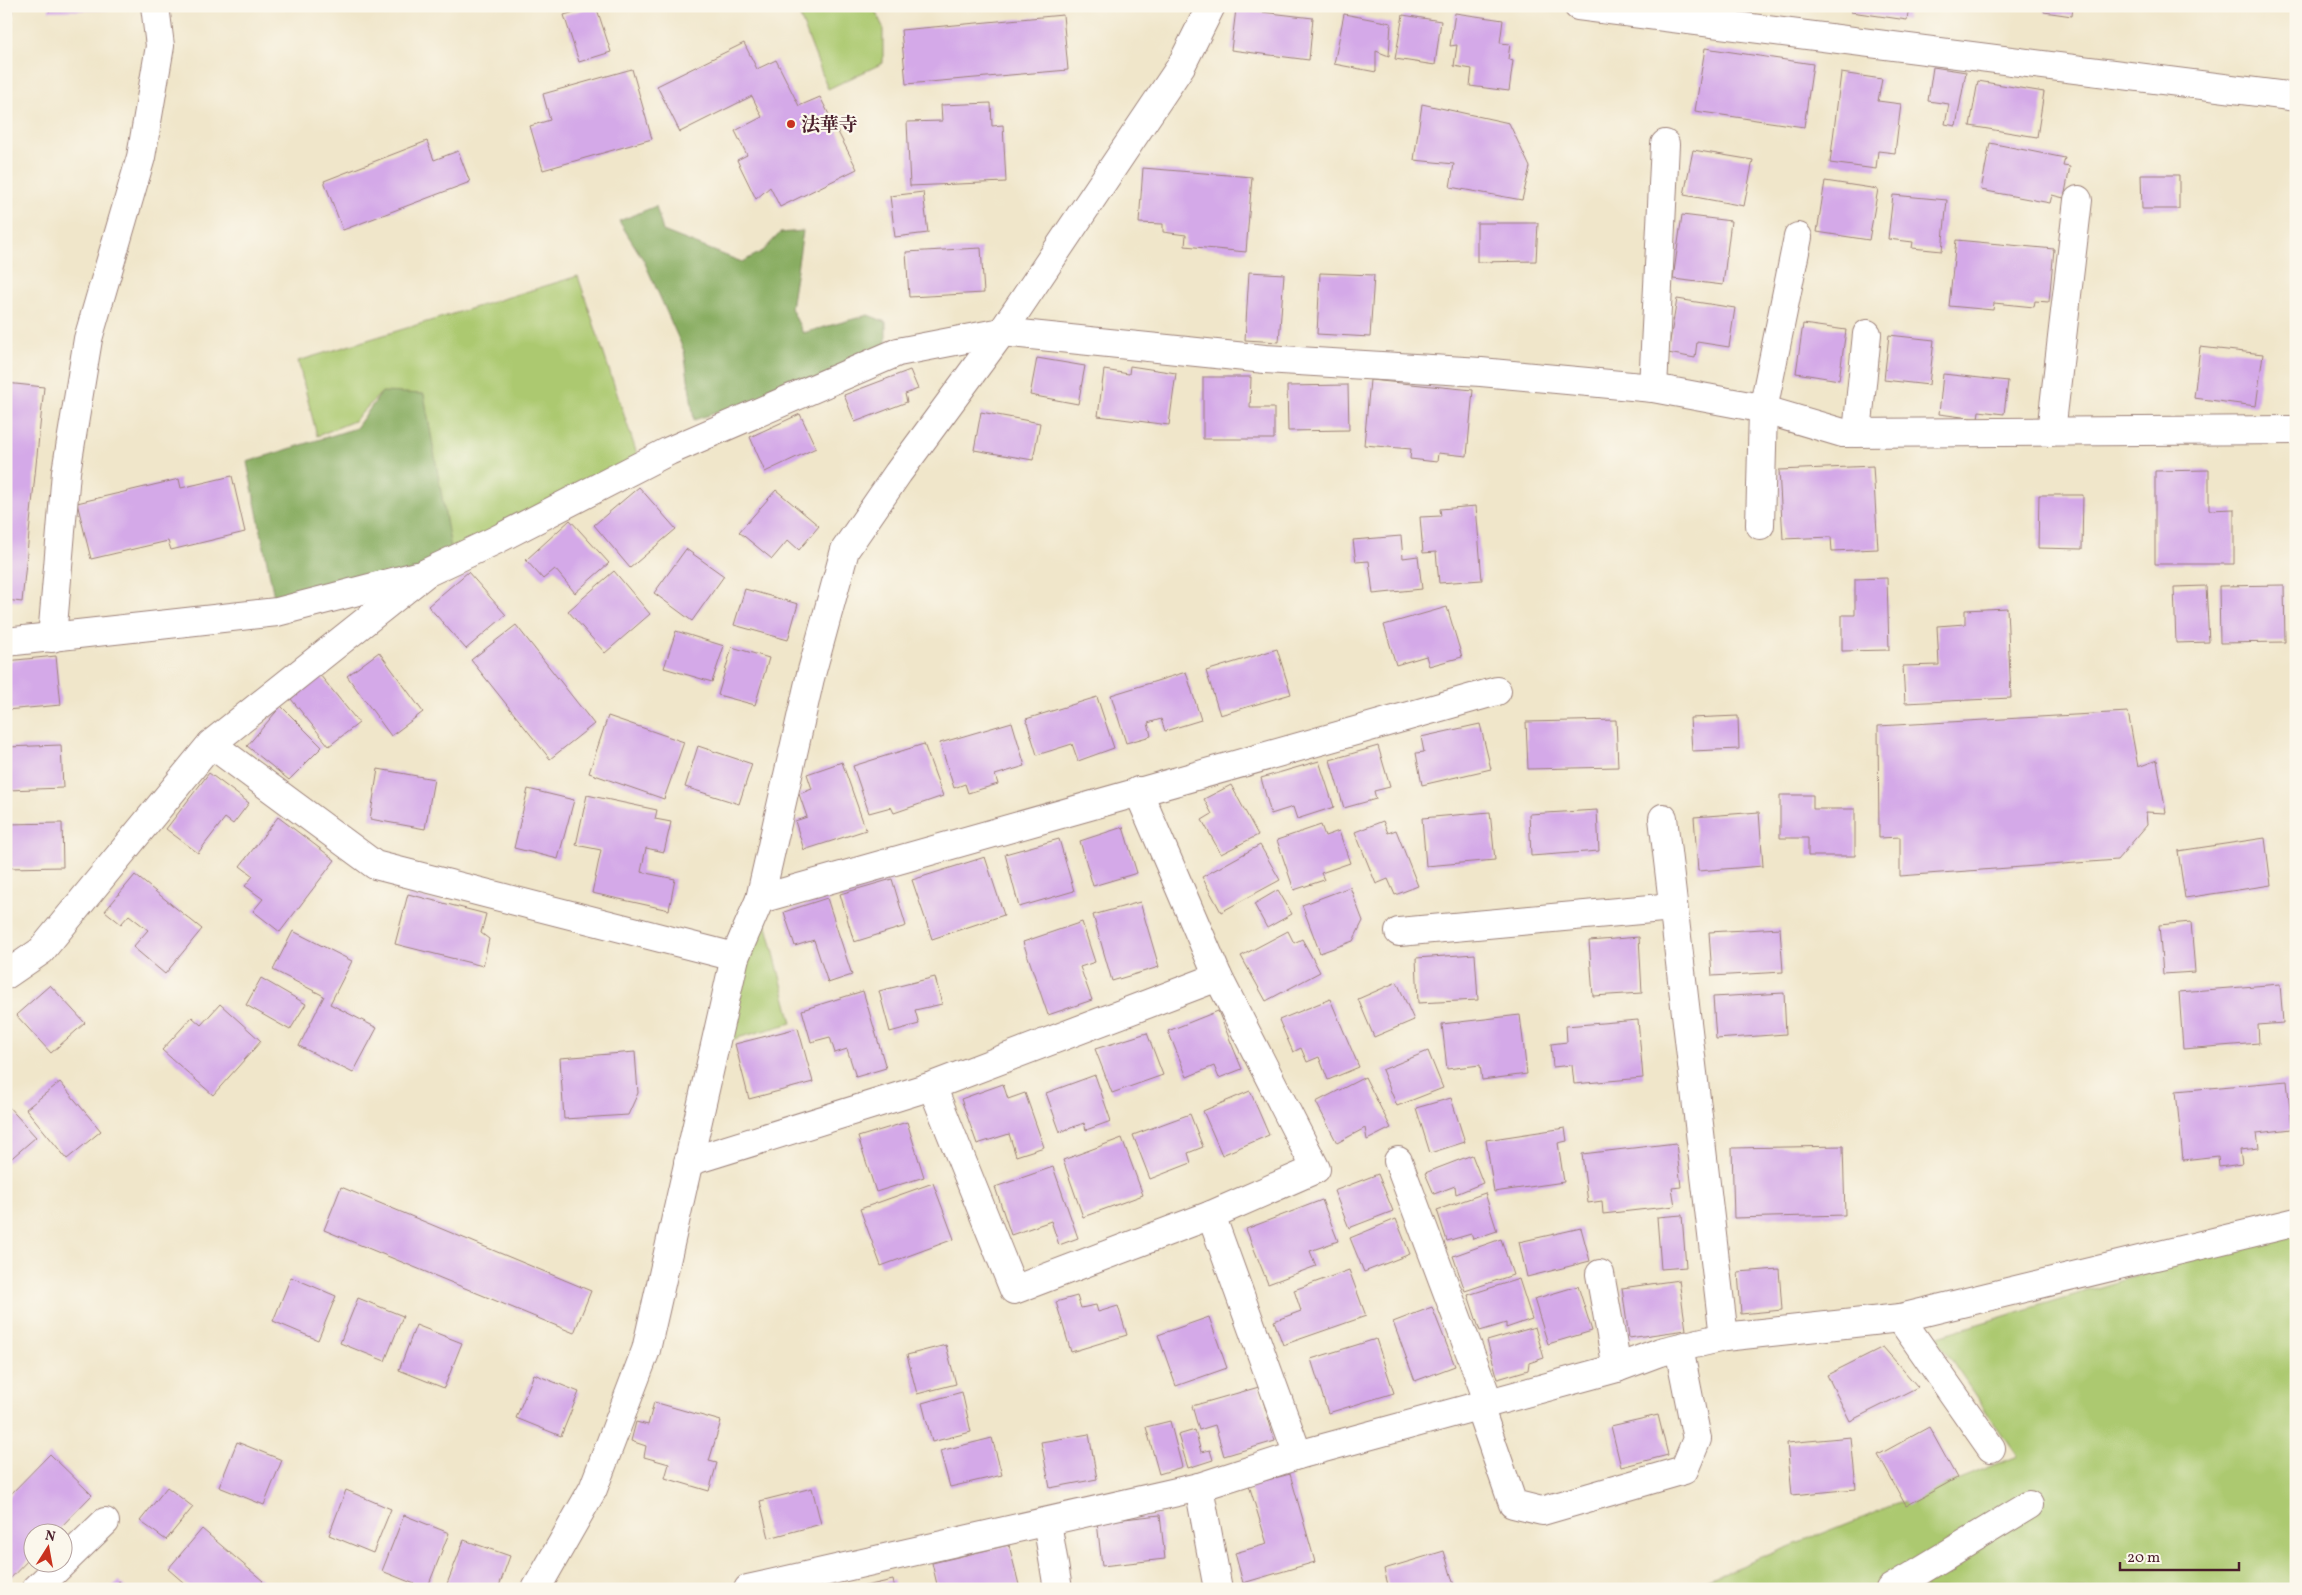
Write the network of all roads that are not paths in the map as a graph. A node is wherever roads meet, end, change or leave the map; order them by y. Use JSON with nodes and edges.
{"nodes":[{"id":1,"x":155,"y":6,"type":"edge"},
{"id":2,"x":1210,"y":6,"type":"edge"},
{"id":3,"x":1578,"y":6,"type":"edge"},
{"id":4,"x":2296,"y":97,"type":"edge"},
{"id":5,"x":1665,"y":144,"type":"dead end"},
{"id":6,"x":2078,"y":200,"type":"dead end"},
{"id":7,"x":1798,"y":237,"type":"dead end"},
{"id":8,"x":1002,"y":332,"type":"junction"},
{"id":9,"x":1867,"y":334,"type":"dead end"},
{"id":10,"x":1653,"y":388,"type":"junction"},
{"id":11,"x":1763,"y":410,"type":"junction"},
{"id":12,"x":2296,"y":430,"type":"edge"},
{"id":13,"x":2051,"y":432,"type":"junction"},
{"id":14,"x":1857,"y":433,"type":"junction"},
{"id":15,"x":1760,"y":525,"type":"dead end"},
{"id":16,"x":426,"y":573,"type":"junction"},
{"id":17,"x":52,"y":638,"type":"junction"},
{"id":18,"x":6,"y":642,"type":"edge"},
{"id":19,"x":1497,"y":691,"type":"dead end"},
{"id":20,"x":211,"y":744,"type":"junction"},
{"id":21,"x":1138,"y":791,"type":"junction"},
{"id":22,"x":1663,"y":818,"type":"dead end"},
{"id":23,"x":760,"y":899,"type":"junction"},
{"id":24,"x":1673,"y":906,"type":"junction"},
{"id":25,"x":1399,"y":932,"type":"dead end"},
{"id":26,"x":735,"y":957,"type":"junction"},
{"id":27,"x":6,"y":975,"type":"edge"},
{"id":28,"x":1218,"y":978,"type":"junction"},
{"id":29,"x":932,"y":1086,"type":"junction"},
{"id":30,"x":1398,"y":1161,"type":"dead end"},
{"id":31,"x":688,"y":1162,"type":"junction"},
{"id":32,"x":1211,"y":1215,"type":"junction"},
{"id":33,"x":2296,"y":1222,"type":"edge"},
{"id":34,"x":1600,"y":1274,"type":"dead end"},
{"id":35,"x":1900,"y":1318,"type":"junction"},
{"id":36,"x":1724,"y":1337,"type":"junction"},
{"id":37,"x":1679,"y":1348,"type":"junction"},
{"id":38,"x":1617,"y":1368,"type":"junction"},
{"id":39,"x":1484,"y":1404,"type":"junction"},
{"id":40,"x":1991,"y":1448,"type":"dead end"},
{"id":41,"x":1298,"y":1454,"type":"junction"},
{"id":42,"x":1199,"y":1488,"type":"junction"},
{"id":43,"x":2029,"y":1505,"type":"dead end"},
{"id":44,"x":105,"y":1522,"type":"dead end"},
{"id":45,"x":1047,"y":1522,"type":"junction"},
{"id":46,"x":36,"y":1589,"type":"edge"},
{"id":47,"x":536,"y":1589,"type":"edge"},
{"id":48,"x":748,"y":1589,"type":"edge"},
{"id":49,"x":1058,"y":1589,"type":"edge"},
{"id":50,"x":1218,"y":1589,"type":"edge"},
{"id":51,"x":1890,"y":1589,"type":"edge"}],
"edges":[{"from":1,"to":17,"type":"street"},
{"from":2,"to":8,"type":"street"},
{"from":3,"to":4,"type":"street"},
{"from":5,"to":10,"type":"street"},
{"from":6,"to":13,"type":"street"},
{"from":7,"to":11,"type":"street"},
{"from":8,"to":10,"type":"street"},
{"from":8,"to":16,"type":"street"},
{"from":8,"to":23,"type":"street"},
{"from":9,"to":14,"type":"street"},
{"from":10,"to":11,"type":"street"},
{"from":11,"to":14,"type":"street"},
{"from":11,"to":15,"type":"street"},
{"from":12,"to":13,"type":"street"},
{"from":13,"to":14,"type":"street"},
{"from":16,"to":17,"type":"street"},
{"from":16,"to":20,"type":"street"},
{"from":17,"to":18,"type":"street"},
{"from":19,"to":21,"type":"street"},
{"from":20,"to":26,"type":"street"},
{"from":20,"to":27,"type":"street"},
{"from":21,"to":23,"type":"street"},
{"from":21,"to":28,"type":"street"},
{"from":22,"to":24,"type":"street"},
{"from":23,"to":26,"type":"street"},
{"from":24,"to":25,"type":"street"},
{"from":24,"to":36,"type":"street"},
{"from":26,"to":31,"type":"street"},
{"from":28,"to":29,"type":"street"},
{"from":28,"to":32,"type":"street"},
{"from":29,"to":31,"type":"street"},
{"from":29,"to":32,"type":"street"},
{"from":30,"to":39,"type":"street"},
{"from":31,"to":47,"type":"street"},
{"from":32,"to":41,"type":"street"},
{"from":33,"to":35,"type":"street"},
{"from":34,"to":38,"type":"street"},
{"from":35,"to":36,"type":"street"},
{"from":35,"to":40,"type":"street"},
{"from":36,"to":37,"type":"street"},
{"from":37,"to":38,"type":"street"},
{"from":37,"to":39,"type":"street"},
{"from":38,"to":39,"type":"street"},
{"from":39,"to":41,"type":"street"},
{"from":41,"to":42,"type":"street"},
{"from":42,"to":45,"type":"street"},
{"from":42,"to":50,"type":"street"},
{"from":43,"to":51,"type":"street"},
{"from":44,"to":46,"type":"street"},
{"from":45,"to":48,"type":"street"},
{"from":45,"to":49,"type":"street"}]}
